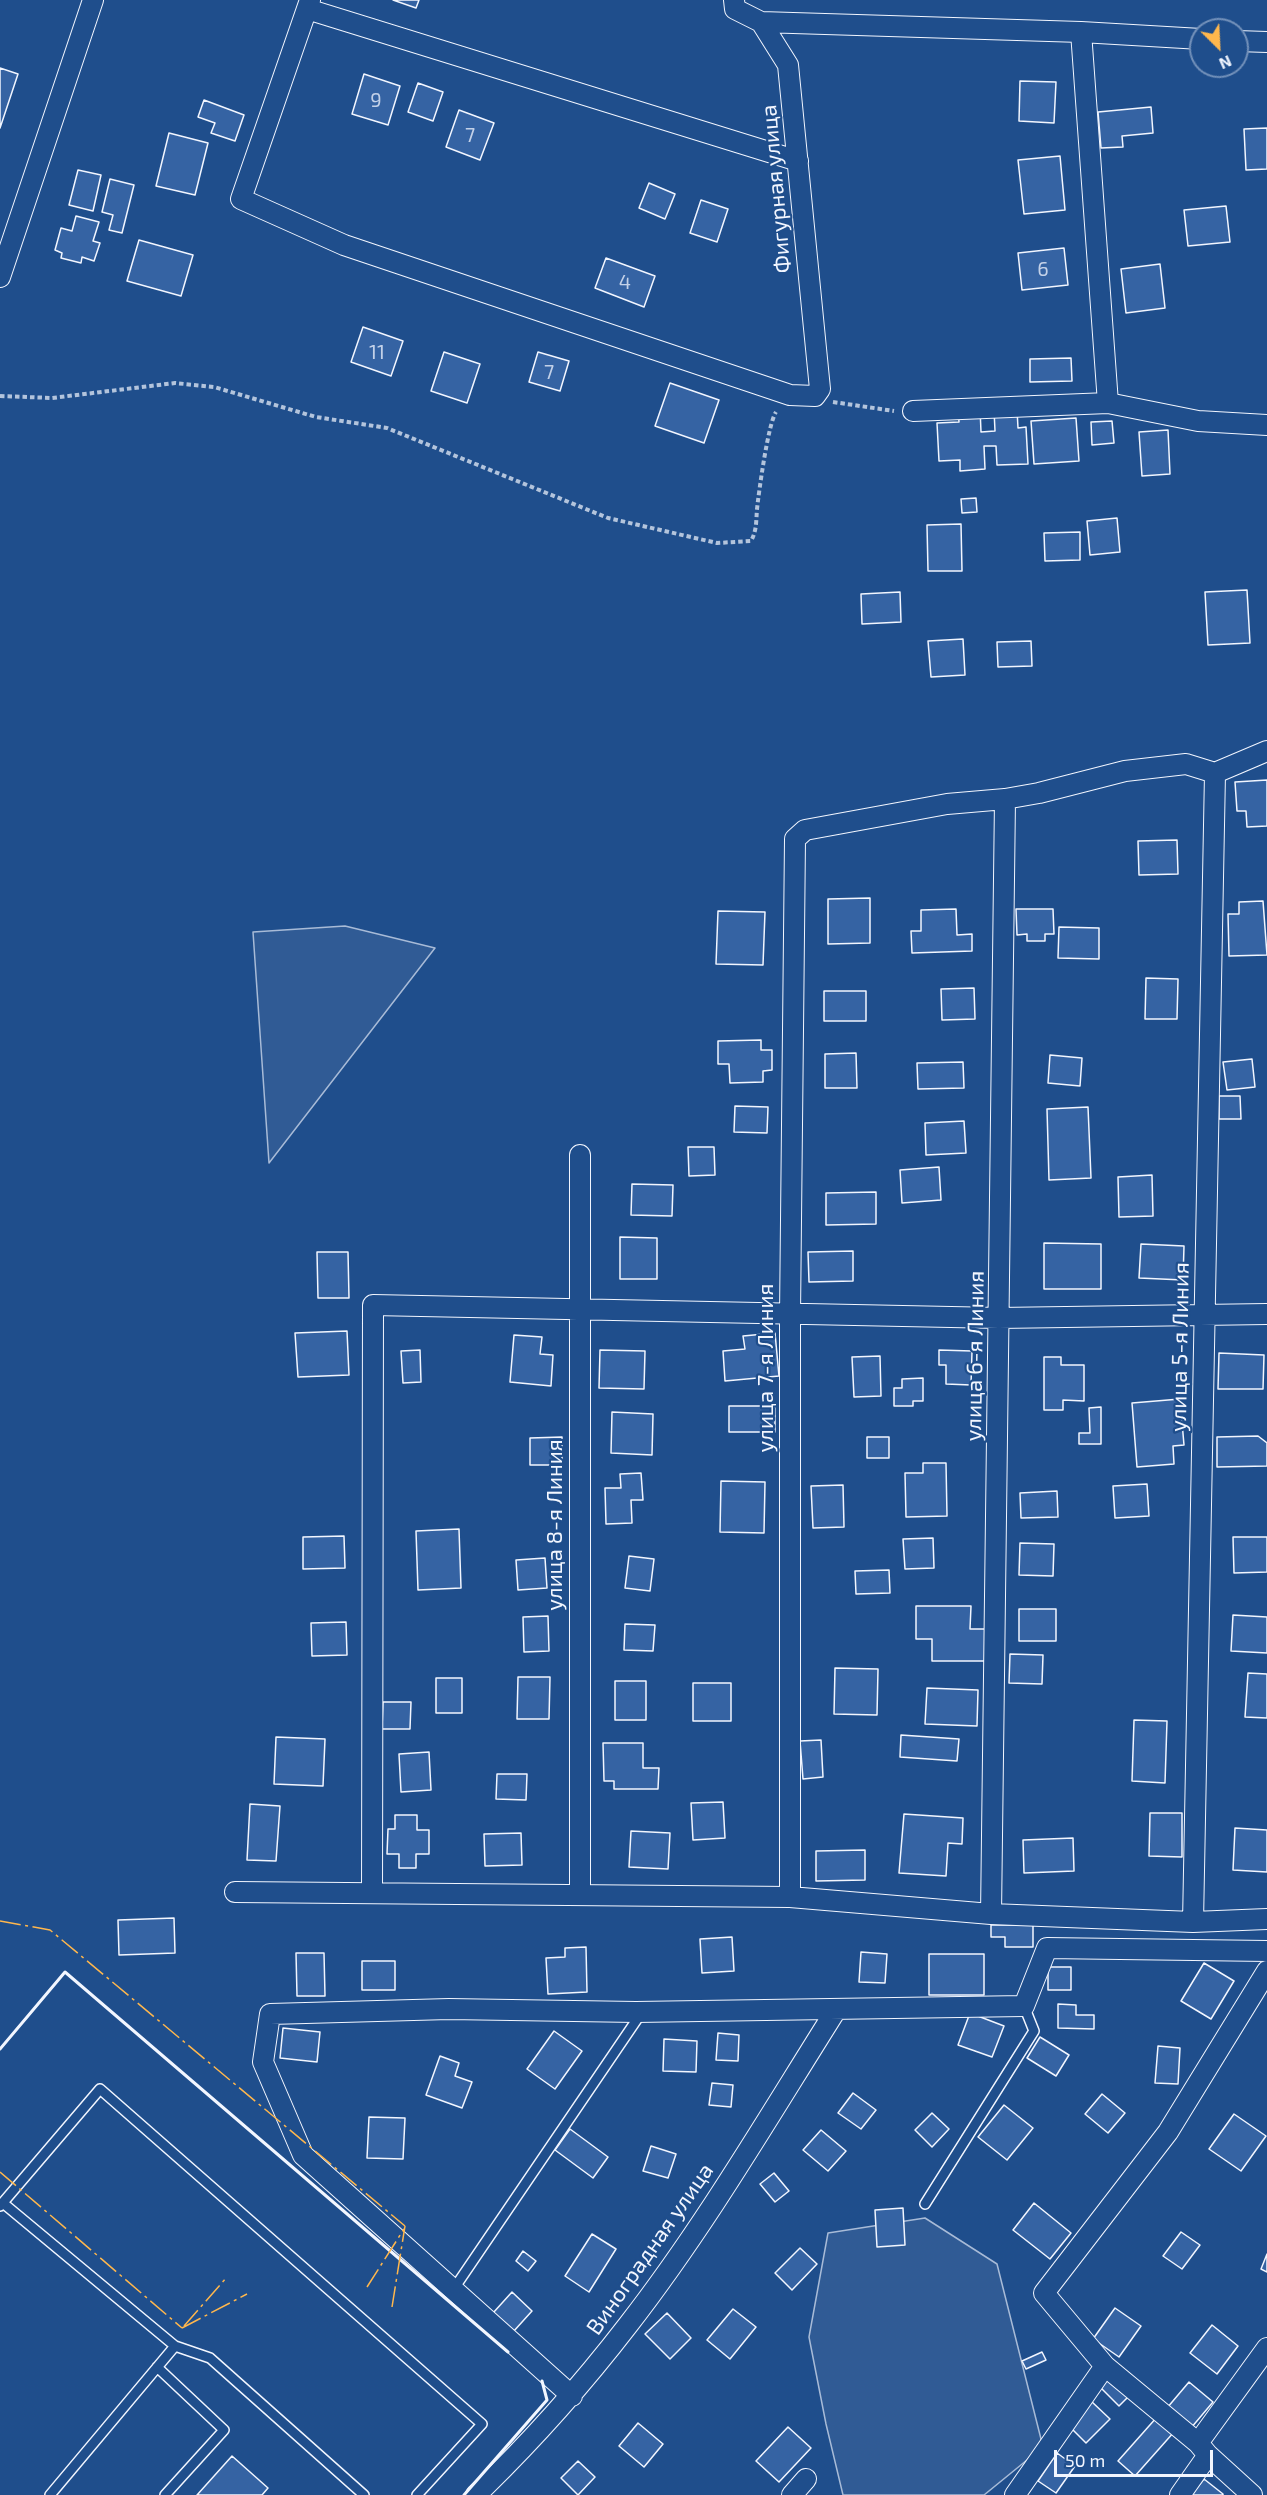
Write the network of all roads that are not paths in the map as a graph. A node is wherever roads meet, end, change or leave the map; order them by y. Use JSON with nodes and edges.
{"nodes":[{"id":1,"x":93,"y":0,"type":"edge"},
{"id":2,"x":734,"y":0,"type":"edge"},
{"id":3,"x":308,"y":4,"type":"edge"},
{"id":4,"x":761,"y":22,"type":"junction"},
{"id":5,"x":1081,"y":32,"type":"junction"},
{"id":6,"x":1189,"y":38,"type":"edge"},
{"id":7,"x":1249,"y":41,"type":"edge"},
{"id":8,"x":1267,"y":42,"type":"edge"},
{"id":9,"x":798,"y":161,"type":"junction"},
{"id":10,"x":0,"y":277,"type":"edge"},
{"id":11,"x":1108,"y":403,"type":"junction"},
{"id":12,"x":912,"y":411,"type":"road end"},
{"id":13,"x":1267,"y":425,"type":"edge"},
{"id":14,"x":1267,"y":751,"type":"edge"},
{"id":15,"x":1215,"y":773,"type":"junction"},
{"id":16,"x":1005,"y":799,"type":"junction"},
{"id":17,"x":580,"y":1155,"type":"dead end"},
{"id":18,"x":579,"y":1309,"type":"junction"},
{"id":19,"x":1267,"y":1314,"type":"edge"},
{"id":20,"x":790,"y":1315,"type":"junction"},
{"id":21,"x":1204,"y":1316,"type":"junction"},
{"id":22,"x":999,"y":1318,"type":"junction"},
{"id":23,"x":235,"y":1892,"type":"dead end"},
{"id":24,"x":372,"y":1893,"type":"junction"},
{"id":25,"x":580,"y":1894,"type":"junction"},
{"id":26,"x":789,"y":1897,"type":"junction"},
{"id":27,"x":991,"y":1914,"type":"junction"},
{"id":28,"x":1267,"y":1919,"type":"edge"},
{"id":29,"x":1193,"y":1922,"type":"junction"},
{"id":30,"x":1267,"y":1951,"type":"edge"},
{"id":31,"x":1267,"y":1971,"type":"edge"},
{"id":32,"x":1024,"y":2006,"type":"junction"},
{"id":33,"x":836,"y":2010,"type":"junction"},
{"id":34,"x":642,"y":2012,"type":"junction"},
{"id":35,"x":2,"y":2204,"type":"edge"},
{"id":36,"x":925,"y":2204,"type":"dead end"},
{"id":37,"x":453,"y":2290,"type":"junction"},
{"id":38,"x":174,"y":2346,"type":"junction"},
{"id":39,"x":1267,"y":2348,"type":"edge"},
{"id":40,"x":1105,"y":2366,"type":"junction"},
{"id":41,"x":157,"y":2367,"type":"junction"},
{"id":42,"x":572,"y":2396,"type":"junction"},
{"id":43,"x":1203,"y":2449,"type":"junction"},
{"id":44,"x":806,"y":2479,"type":"dead end"},
{"id":45,"x":50,"y":2495,"type":"edge"},
{"id":46,"x":165,"y":2495,"type":"edge"},
{"id":47,"x":364,"y":2495,"type":"edge"},
{"id":48,"x":417,"y":2495,"type":"edge"},
{"id":49,"x":477,"y":2495,"type":"edge"},
{"id":50,"x":792,"y":2495,"type":"edge"},
{"id":51,"x":1015,"y":2495,"type":"edge"},
{"id":52,"x":1180,"y":2495,"type":"edge"},
{"id":53,"x":1252,"y":2495,"type":"edge"}],
"edges":[{"from":1,"to":10,"type":"street"},
{"from":2,"to":4,"type":"street","name":"Фигурная улица"},
{"from":3,"to":9,"type":"street"},
{"from":3,"to":9,"type":"street","name":"Фигурная улица"},
{"from":4,"to":5,"type":"street"},
{"from":4,"to":9,"type":"street","name":"Фигурная улица"},
{"from":5,"to":6,"type":"street"},
{"from":5,"to":11,"type":"street"},
{"from":7,"to":8,"type":"street"},
{"from":11,"to":12,"type":"street"},
{"from":11,"to":13,"type":"street"},
{"from":14,"to":15,"type":"street"},
{"from":15,"to":16,"type":"street"},
{"from":15,"to":21,"type":"street","name":"улица 5-я Линия"},
{"from":16,"to":20,"type":"street","name":"улица 7-я Линия"},
{"from":16,"to":22,"type":"street","name":"улица 6-я Линия"},
{"from":17,"to":18,"type":"street","name":"улица 8-я Линия"},
{"from":18,"to":20,"type":"street"},
{"from":18,"to":24,"type":"street"},
{"from":18,"to":25,"type":"street","name":"улица 8-я Линия"},
{"from":19,"to":21,"type":"street"},
{"from":20,"to":22,"type":"street"},
{"from":20,"to":26,"type":"street","name":"улица 7-я Линия"},
{"from":21,"to":22,"type":"street"},
{"from":21,"to":29,"type":"street","name":"улица 5-я Линия"},
{"from":22,"to":27,"type":"street","name":"улица 6-я Линия"},
{"from":23,"to":24,"type":"street"},
{"from":24,"to":25,"type":"street"},
{"from":25,"to":26,"type":"street"},
{"from":26,"to":27,"type":"street"},
{"from":27,"to":29,"type":"street"},
{"from":28,"to":29,"type":"street"},
{"from":30,"to":32,"type":"street"},
{"from":31,"to":40,"type":"street"},
{"from":32,"to":33,"type":"street"},
{"from":32,"to":36,"type":"lane"},
{"from":33,"to":34,"type":"street"},
{"from":33,"to":42,"type":"street","name":"Виноградная улица"},
{"from":34,"to":37,"type":"lane"},
{"from":34,"to":37,"type":"street"},
{"from":35,"to":38,"type":"lane"},
{"from":35,"to":48,"type":"lane"},
{"from":37,"to":42,"type":"street"},
{"from":38,"to":41,"type":"lane"},
{"from":38,"to":47,"type":"lane"},
{"from":39,"to":43,"type":"street"},
{"from":40,"to":43,"type":"street"},
{"from":40,"to":51,"type":"street"},
{"from":41,"to":45,"type":"lane"},
{"from":41,"to":46,"type":"lane"},
{"from":42,"to":49,"type":"street","name":"Виноградная улица"},
{"from":43,"to":52,"type":"street"},
{"from":43,"to":53,"type":"street"},
{"from":44,"to":50,"type":"street"}]}
